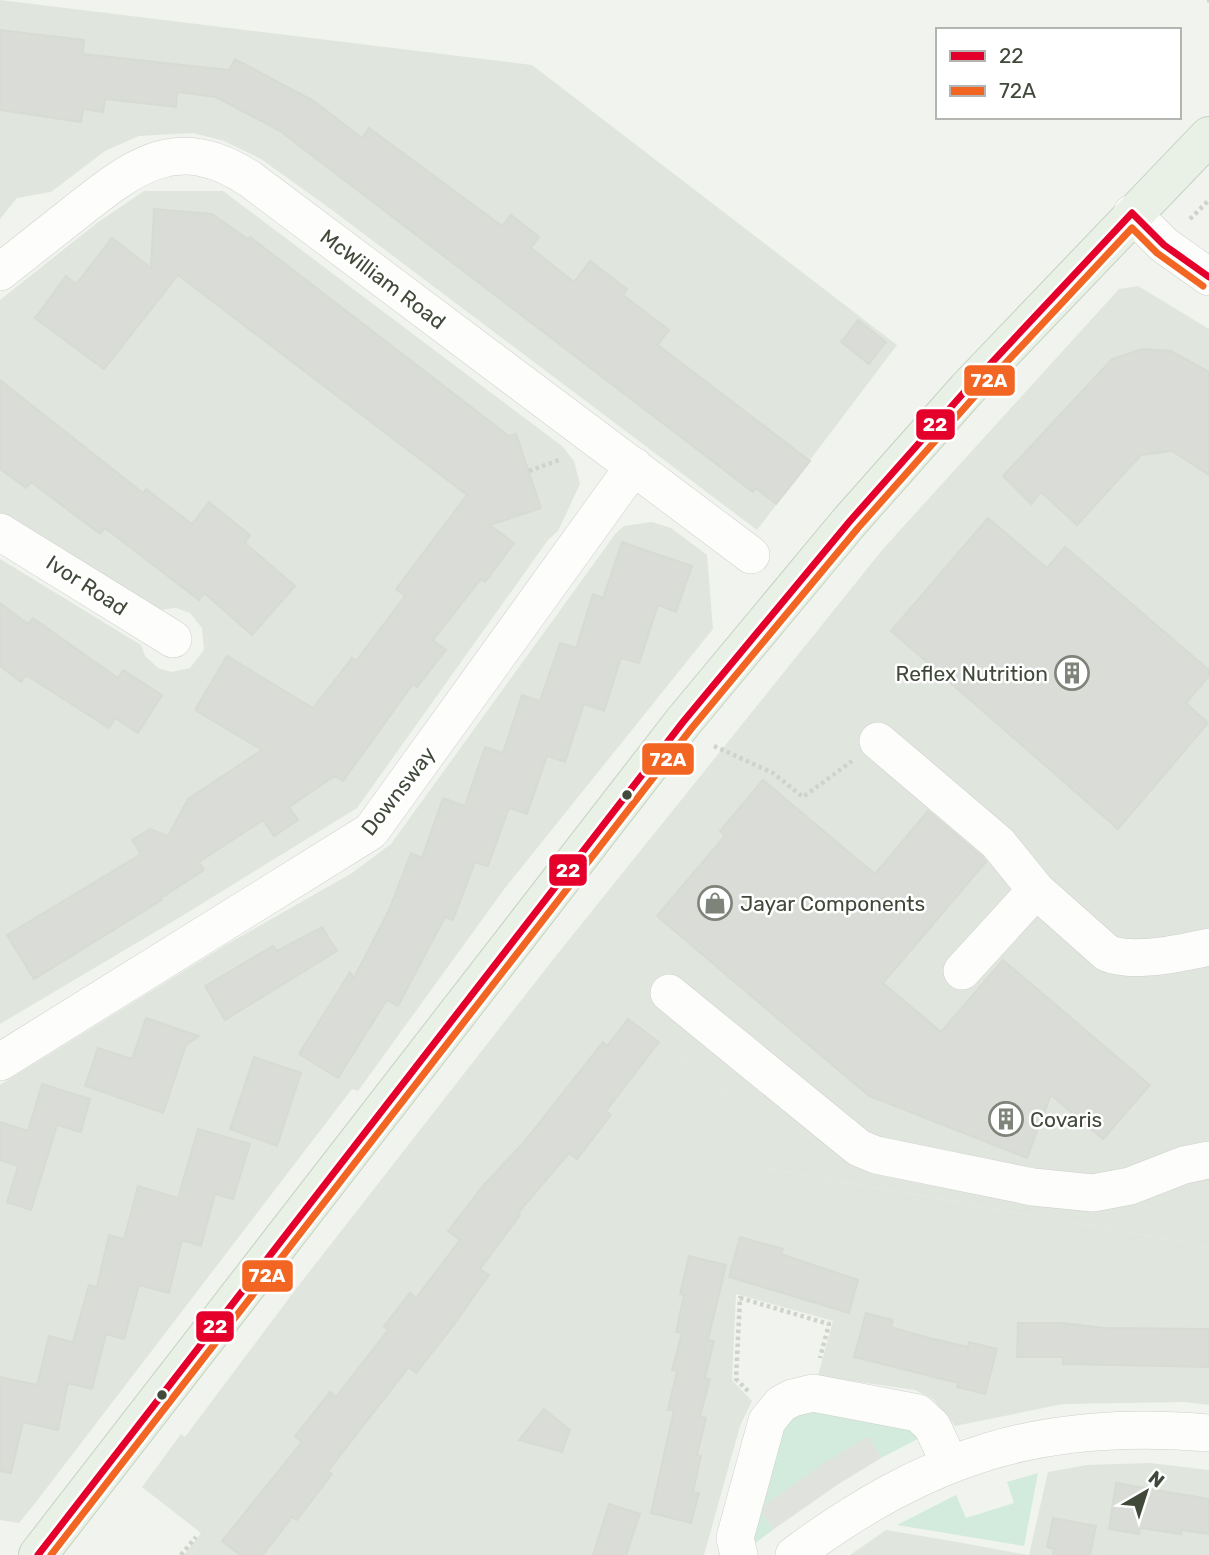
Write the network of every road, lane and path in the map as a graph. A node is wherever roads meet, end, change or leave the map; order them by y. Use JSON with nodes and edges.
{"nodes":[{"id":1,"x":1209,"y":136,"type":"edge"},
{"id":2,"x":1132,"y":213,"type":"junction"},
{"id":3,"x":0,"y":272,"type":"edge"},
{"id":4,"x":1209,"y":277,"type":"edge"},
{"id":5,"x":565,"y":459,"type":"dead end"},
{"id":6,"x":634,"y":466,"type":"junction"},
{"id":7,"x":528,"y":471,"type":"dead end"},
{"id":8,"x":0,"y":532,"type":"edge"},
{"id":9,"x":751,"y":555,"type":"dead end"},
{"id":10,"x":173,"y":639,"type":"dead end"},
{"id":11,"x":878,"y":741,"type":"joint"},
{"id":12,"x":715,"y":746,"type":"dead end"},
{"id":13,"x":1035,"y":890,"type":"junction"},
{"id":14,"x":1209,"y":947,"type":"edge"},
{"id":15,"x":962,"y":971,"type":"dead end"},
{"id":16,"x":669,"y":993,"type":"dead end"},
{"id":17,"x":0,"y":1062,"type":"edge"},
{"id":18,"x":1209,"y":1160,"type":"edge"},
{"id":19,"x":813,"y":1393,"type":"junction"},
{"id":20,"x":774,"y":1410,"type":"junction"},
{"id":21,"x":1209,"y":1433,"type":"edge"},
{"id":22,"x":950,"y":1464,"type":"junction"},
{"id":23,"x":196,"y":1537,"type":"dead end"},
{"id":24,"x":38,"y":1555,"type":"edge"},
{"id":25,"x":181,"y":1555,"type":"edge"},
{"id":26,"x":739,"y":1555,"type":"edge"},
{"id":27,"x":794,"y":1555,"type":"edge"}],
"edges":[{"from":1,"to":2,"type":"main road"},
{"from":2,"to":4,"type":"street"},
{"from":2,"to":24,"type":"main road"},
{"from":3,"to":6,"type":"street","name":"McWilliam Road"},
{"from":5,"to":7,"type":"path"},
{"from":6,"to":9,"type":"street","name":"McWilliam Road"},
{"from":6,"to":17,"type":"street","name":"Downsway"},
{"from":8,"to":10,"type":"street","name":"Ivor Road"},
{"from":11,"to":12,"type":"path"},
{"from":11,"to":13,"type":"street"},
{"from":13,"to":14,"type":"street"},
{"from":13,"to":15,"type":"street"},
{"from":16,"to":18,"type":"street"},
{"from":19,"to":20,"type":"street"},
{"from":19,"to":20,"type":"path"},
{"from":19,"to":22,"type":"street"},
{"from":20,"to":26,"type":"street"},
{"from":21,"to":22,"type":"street"},
{"from":22,"to":27,"type":"street"},
{"from":23,"to":25,"type":"path"}]}
